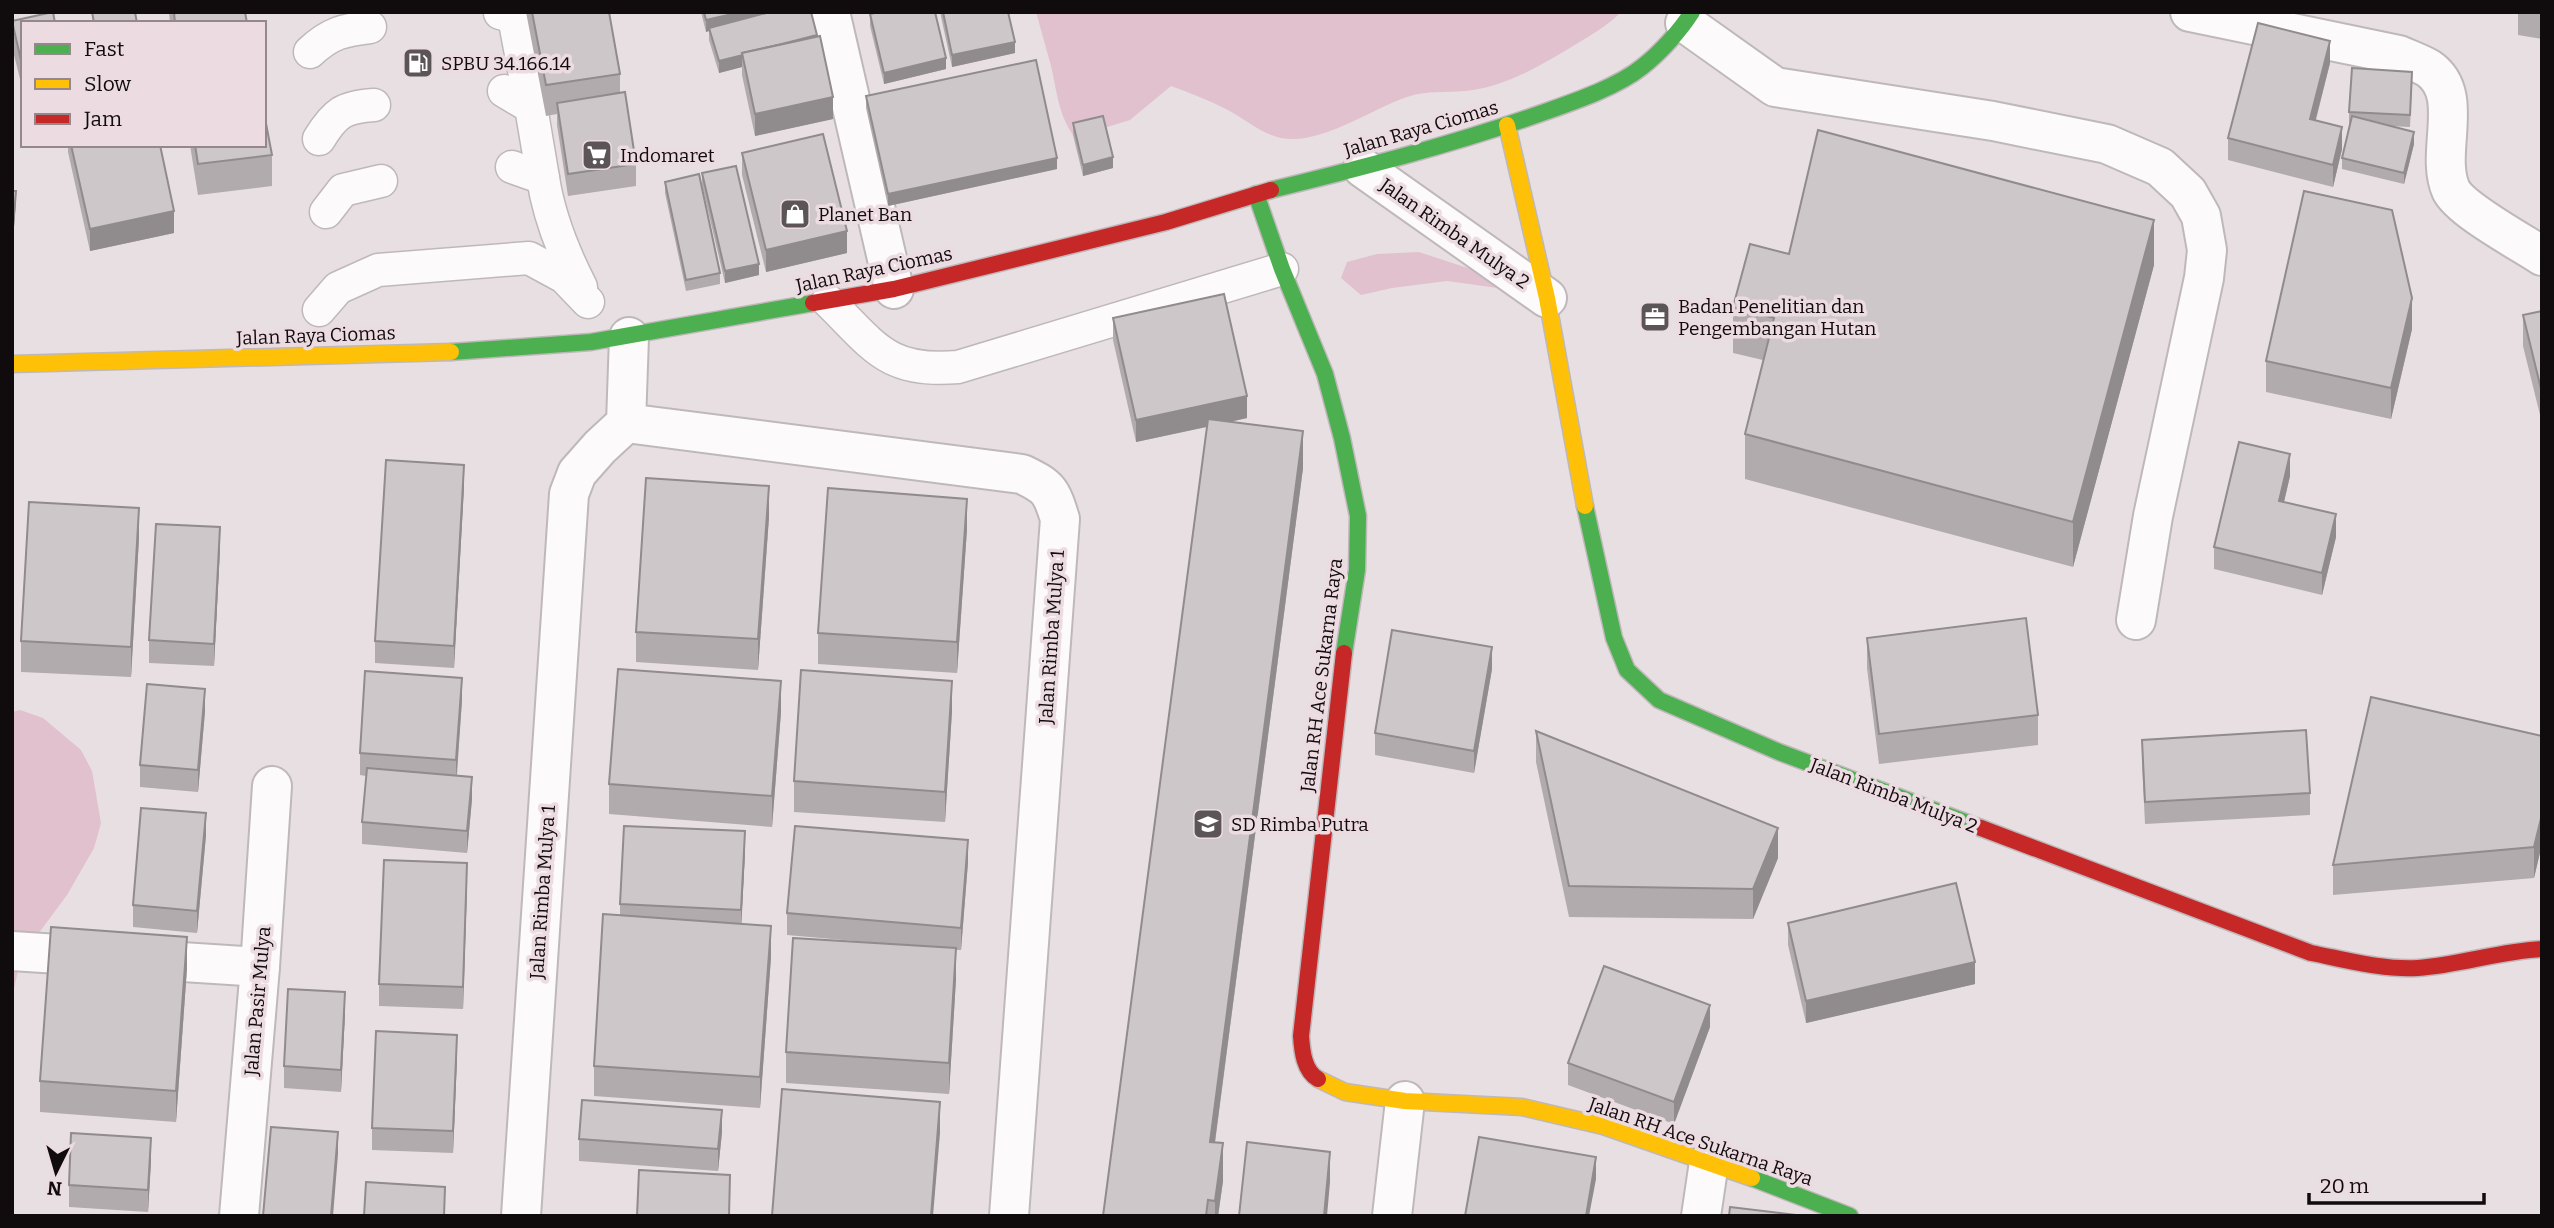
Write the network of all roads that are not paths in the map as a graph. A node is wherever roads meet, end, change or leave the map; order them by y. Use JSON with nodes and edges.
{"nodes":[{"id":1,"x":830,"y":12,"type":"edge"},
{"id":2,"x":2190,"y":12,"type":"edge"},
{"id":3,"x":509,"y":14,"type":"edge"},
{"id":4,"x":1688,"y":18,"type":"edge"},
{"id":5,"x":370,"y":27,"type":"dead end"},
{"id":6,"x":310,"y":52,"type":"dead end"},
{"id":7,"x":504,"y":91,"type":"dead end"},
{"id":8,"x":374,"y":105,"type":"dead end"},
{"id":9,"x":531,"y":107,"type":"junction"},
{"id":10,"x":1507,"y":125,"type":"junction"},
{"id":11,"x":319,"y":139,"type":"dead end"},
{"id":12,"x":512,"y":167,"type":"dead end"},
{"id":13,"x":1363,"y":168,"type":"junction"},
{"id":14,"x":543,"y":178,"type":"junction"},
{"id":15,"x":381,"y":181,"type":"dead end"},
{"id":16,"x":1256,"y":194,"type":"junction"},
{"id":17,"x":327,"y":212,"type":"dead end"},
{"id":18,"x":2542,"y":256,"type":"edge"},
{"id":19,"x":1282,"y":269,"type":"junction"},
{"id":20,"x":894,"y":289,"type":"junction"},
{"id":21,"x":1547,"y":298,"type":"junction"},
{"id":22,"x":828,"y":301,"type":"junction"},
{"id":23,"x":588,"y":302,"type":"junction"},
{"id":24,"x":319,"y":310,"type":"dead end"},
{"id":25,"x":629,"y":337,"type":"junction"},
{"id":26,"x":591,"y":342,"type":"junction"},
{"id":27,"x":12,"y":364,"type":"edge"},
{"id":28,"x":626,"y":423,"type":"junction"},
{"id":29,"x":2136,"y":620,"type":"dead end"},
{"id":30,"x":272,"y":786,"type":"dead end"},
{"id":31,"x":2542,"y":949,"type":"edge"},
{"id":32,"x":12,"y":951,"type":"edge"},
{"id":33,"x":260,"y":967,"type":"junction"},
{"id":34,"x":1405,"y":1101,"type":"junction"},
{"id":35,"x":1709,"y":1162,"type":"junction"},
{"id":36,"x":239,"y":1216,"type":"edge"},
{"id":37,"x":521,"y":1216,"type":"edge"},
{"id":38,"x":1009,"y":1216,"type":"edge"},
{"id":39,"x":1392,"y":1216,"type":"edge"},
{"id":40,"x":1702,"y":1216,"type":"edge"},
{"id":41,"x":1850,"y":1216,"type":"edge"}],
"edges":[{"from":1,"to":20,"type":"street"},
{"from":2,"to":18,"type":"street"},
{"from":3,"to":9,"type":"lane"},
{"from":4,"to":10,"type":"street","name":"Jalan Raya Ciomas"},
{"from":4,"to":29,"type":"street"},
{"from":5,"to":6,"type":"lane"},
{"from":7,"to":9,"type":"lane"},
{"from":8,"to":11,"type":"lane"},
{"from":9,"to":14,"type":"lane"},
{"from":10,"to":13,"type":"street","name":"Jalan Raya Ciomas"},
{"from":10,"to":21,"type":"street","name":"Jalan Rimba Mulya 2"},
{"from":12,"to":14,"type":"lane"},
{"from":13,"to":16,"type":"street","name":"Jalan Raya Ciomas"},
{"from":13,"to":21,"type":"street","name":"Jalan Rimba Mulya 2"},
{"from":14,"to":23,"type":"lane"},
{"from":15,"to":17,"type":"lane"},
{"from":16,"to":19,"type":"street","name":"Jalan RH Ace Sukarna Raya"},
{"from":16,"to":20,"type":"street","name":"Jalan Raya Ciomas"},
{"from":19,"to":22,"type":"lane"},
{"from":19,"to":34,"type":"street","name":"Jalan RH Ace Sukarna Raya"},
{"from":20,"to":22,"type":"street","name":"Jalan Raya Ciomas"},
{"from":21,"to":31,"type":"street","name":"Jalan Rimba Mulya 2"},
{"from":22,"to":25,"type":"street","name":"Jalan Raya Ciomas"},
{"from":23,"to":24,"type":"lane"},
{"from":23,"to":26,"type":"lane"},
{"from":25,"to":26,"type":"street","name":"Jalan Raya Ciomas"},
{"from":25,"to":28,"type":"street"},
{"from":26,"to":27,"type":"street","name":"Jalan Raya Ciomas"},
{"from":28,"to":37,"type":"street","name":"Jalan Rimba Mulya 1"},
{"from":28,"to":38,"type":"street","name":"Jalan Rimba Mulya 1"},
{"from":30,"to":33,"type":"street","name":"Jalan Pasir Mulya"},
{"from":32,"to":33,"type":"street"},
{"from":33,"to":36,"type":"street","name":"Jalan Pasir Mulya"},
{"from":34,"to":35,"type":"street","name":"Jalan RH Ace Sukarna Raya"},
{"from":34,"to":39,"type":"street"},
{"from":35,"to":40,"type":"street"},
{"from":35,"to":41,"type":"street","name":"Jalan RH Ace Sukarna Raya"}]}
